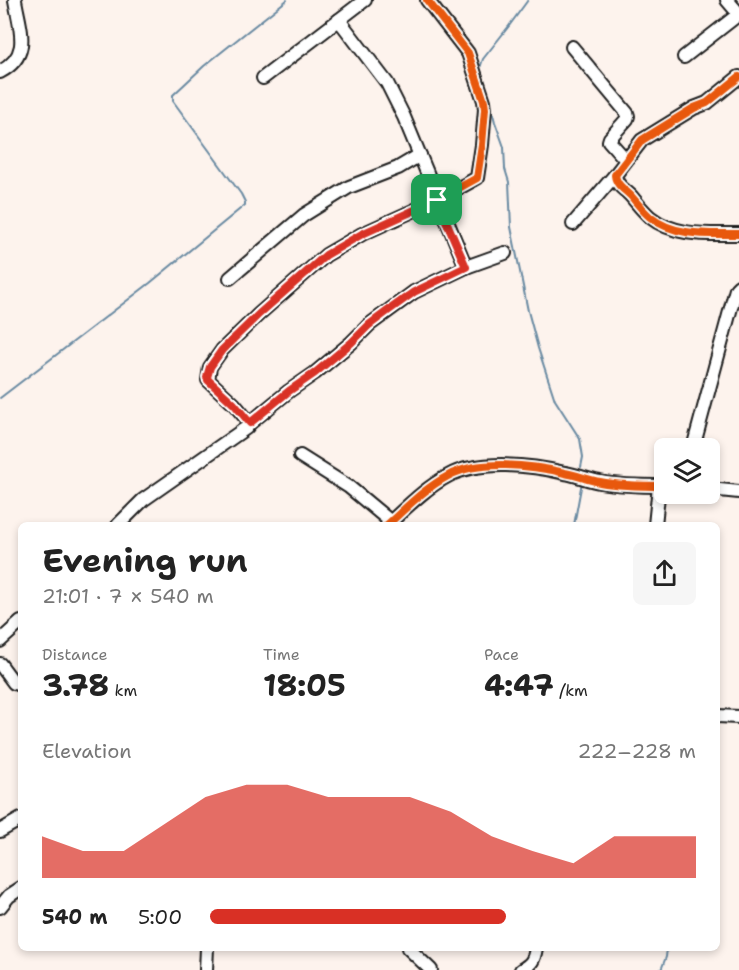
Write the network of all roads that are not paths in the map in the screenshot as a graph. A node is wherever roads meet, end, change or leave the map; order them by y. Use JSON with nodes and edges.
{"nodes":[{"id":1,"x":15,"y":0,"type":"edge"},
{"id":2,"x":365,"y":0,"type":"edge"},
{"id":3,"x":427,"y":0,"type":"edge"},
{"id":4,"x":727,"y":0,"type":"edge"},
{"id":5,"x":739,"y":14,"type":"edge"},
{"id":6,"x":339,"y":20,"type":"junction"},
{"id":7,"x":572,"y":47,"type":"dead end"},
{"id":8,"x":684,"y":57,"type":"dead end"},
{"id":9,"x":0,"y":72,"type":"edge"},
{"id":10,"x":739,"y":76,"type":"edge"},
{"id":11,"x":263,"y":78,"type":"dead end"},
{"id":12,"x":420,"y":155,"type":"junction"},
{"id":13,"x":626,"y":160,"type":"junction"},
{"id":14,"x":615,"y":175,"type":"junction"},
{"id":15,"x":437,"y":200,"type":"junction"},
{"id":16,"x":573,"y":224,"type":"dead end"},
{"id":17,"x":739,"y":234,"type":"edge"},
{"id":18,"x":505,"y":253,"type":"dead end"},
{"id":19,"x":466,"y":267,"type":"junction"},
{"id":20,"x":739,"y":273,"type":"edge"},
{"id":21,"x":230,"y":278,"type":"dead end"},
{"id":22,"x":738,"y":287,"type":"edge"},
{"id":23,"x":250,"y":423,"type":"junction"},
{"id":24,"x":696,"y":438,"type":"edge"},
{"id":25,"x":300,"y":456,"type":"dead end"},
{"id":26,"x":654,"y":486,"type":"edge"},
{"id":27,"x":720,"y":490,"type":"edge"},
{"id":28,"x":739,"y":492,"type":"edge"},
{"id":29,"x":659,"y":504,"type":"edge"},
{"id":30,"x":121,"y":522,"type":"edge"},
{"id":31,"x":388,"y":522,"type":"edge"},
{"id":32,"x":390,"y":522,"type":"edge"},
{"id":33,"x":656,"y":522,"type":"edge"},
{"id":34,"x":18,"y":625,"type":"edge"},
{"id":35,"x":0,"y":641,"type":"edge"},
{"id":36,"x":0,"y":664,"type":"edge"},
{"id":37,"x":18,"y":684,"type":"edge"},
{"id":38,"x":720,"y":716,"type":"edge"},
{"id":39,"x":739,"y":717,"type":"edge"},
{"id":40,"x":18,"y":821,"type":"edge"},
{"id":41,"x":0,"y":831,"type":"edge"},
{"id":42,"x":18,"y":890,"type":"edge"},
{"id":43,"x":0,"y":907,"type":"edge"},
{"id":44,"x":207,"y":951,"type":"edge"},
{"id":45,"x":411,"y":951,"type":"edge"},
{"id":46,"x":535,"y":951,"type":"edge"},
{"id":47,"x":206,"y":970,"type":"edge"},
{"id":48,"x":431,"y":970,"type":"edge"},
{"id":49,"x":521,"y":970,"type":"edge"}],
"edges":[{"from":1,"to":9,"type":"street"},
{"from":2,"to":6,"type":"street"},
{"from":3,"to":15,"type":"street"},
{"from":4,"to":5,"type":"street"},
{"from":5,"to":8,"type":"street"},
{"from":6,"to":11,"type":"street"},
{"from":6,"to":12,"type":"street"},
{"from":7,"to":13,"type":"street"},
{"from":10,"to":13,"type":"street"},
{"from":12,"to":15,"type":"street"},
{"from":12,"to":21,"type":"street"},
{"from":13,"to":14,"type":"street"},
{"from":14,"to":16,"type":"street"},
{"from":14,"to":17,"type":"street"},
{"from":15,"to":19,"type":"street"},
{"from":15,"to":23,"type":"street"},
{"from":18,"to":19,"type":"street"},
{"from":19,"to":23,"type":"street"},
{"from":20,"to":22,"type":"street"},
{"from":22,"to":24,"type":"street"},
{"from":23,"to":30,"type":"street"},
{"from":25,"to":31,"type":"street"},
{"from":26,"to":32,"type":"street"},
{"from":27,"to":28,"type":"street"},
{"from":29,"to":33,"type":"street"},
{"from":34,"to":35,"type":"street"},
{"from":36,"to":37,"type":"street"},
{"from":38,"to":39,"type":"street"},
{"from":40,"to":41,"type":"street"},
{"from":42,"to":43,"type":"street"},
{"from":44,"to":47,"type":"street"},
{"from":45,"to":48,"type":"street"},
{"from":46,"to":49,"type":"street"}]}
